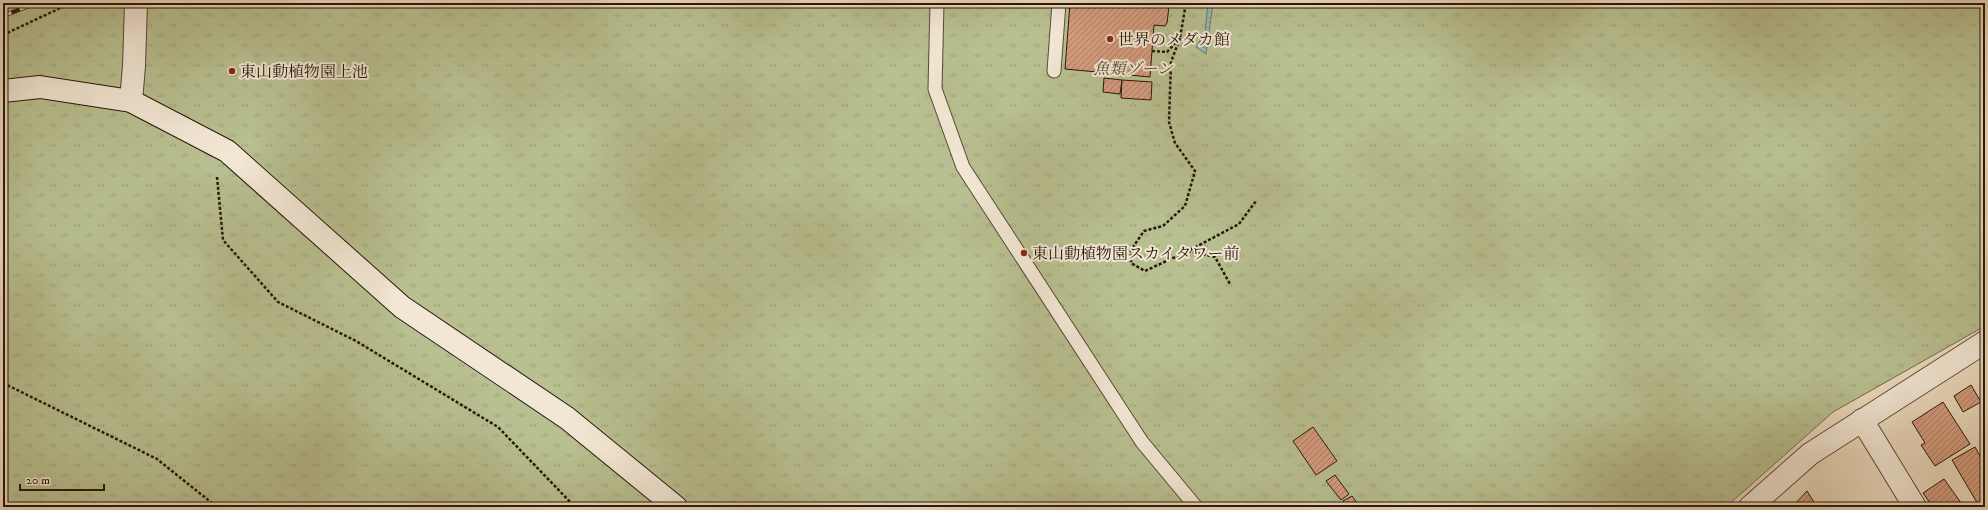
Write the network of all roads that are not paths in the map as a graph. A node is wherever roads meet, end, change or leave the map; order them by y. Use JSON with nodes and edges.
{"nodes":[{"id":1,"x":136,"y":3,"type":"edge"},
{"id":2,"x":937,"y":3,"type":"edge"},
{"id":3,"x":1059,"y":3,"type":"edge"},
{"id":4,"x":1054,"y":71,"type":"dead end"},
{"id":5,"x":3,"y":91,"type":"edge"},
{"id":6,"x":131,"y":101,"type":"junction"},
{"id":7,"x":1985,"y":342,"type":"edge"},
{"id":8,"x":1862,"y":420,"type":"junction"},
{"id":9,"x":676,"y":507,"type":"edge"},
{"id":10,"x":1196,"y":507,"type":"edge"},
{"id":11,"x":1750,"y":507,"type":"edge"},
{"id":12,"x":1915,"y":507,"type":"edge"}],
"edges":[{"from":1,"to":6,"type":"street"},
{"from":2,"to":10,"type":"lane"},
{"from":3,"to":4,"type":"lane"},
{"from":5,"to":6,"type":"street"},
{"from":6,"to":9,"type":"street"},
{"from":7,"to":8,"type":"street"},
{"from":8,"to":11,"type":"street"},
{"from":8,"to":12,"type":"street"}]}
